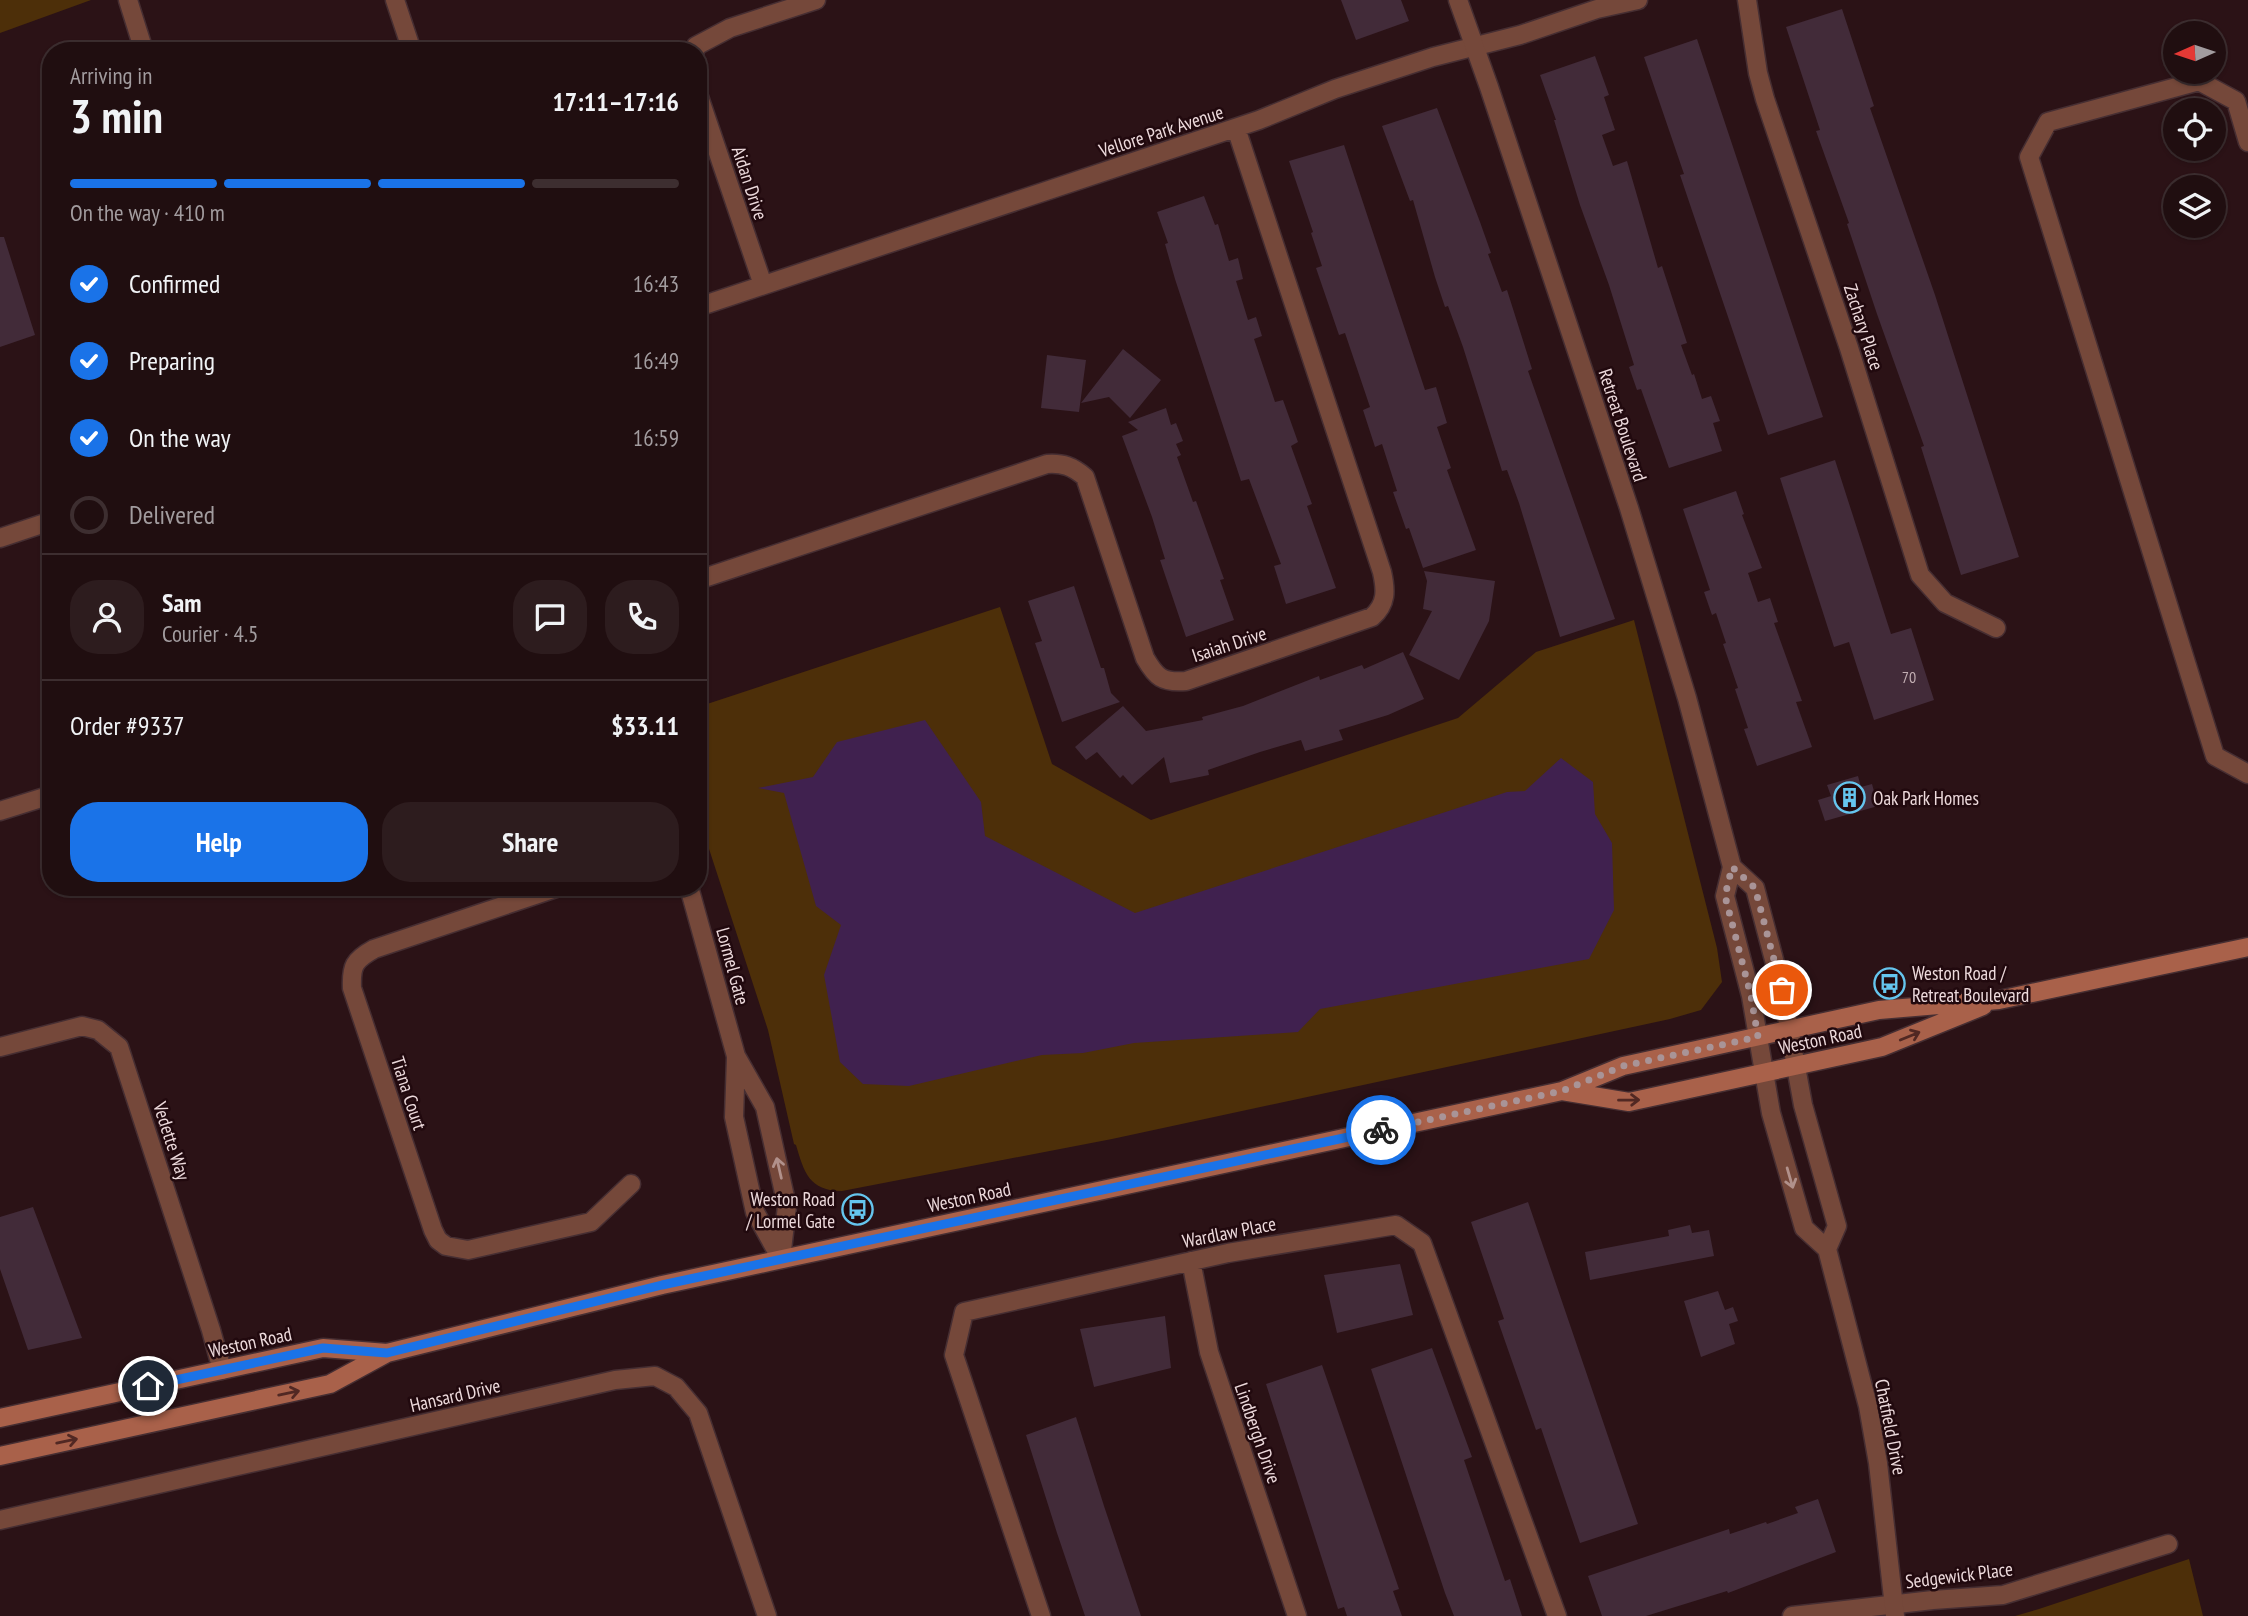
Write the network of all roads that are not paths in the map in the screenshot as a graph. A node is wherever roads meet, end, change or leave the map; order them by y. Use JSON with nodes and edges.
{"nodes":[{"id":1,"x":128,"y":0,"type":"edge"},
{"id":2,"x":395,"y":0,"type":"edge"},
{"id":3,"x":816,"y":0,"type":"edge"},
{"id":4,"x":1458,"y":0,"type":"edge"},
{"id":5,"x":1638,"y":0,"type":"edge"},
{"id":6,"x":1747,"y":0,"type":"edge"},
{"id":7,"x":141,"y":42,"type":"edge"},
{"id":8,"x":409,"y":42,"type":"edge"},
{"id":9,"x":704,"y":42,"type":"edge"},
{"id":10,"x":1475,"y":47,"type":"junction"},
{"id":11,"x":707,"y":120,"type":"edge"},
{"id":12,"x":1236,"y":128,"type":"junction"},
{"id":13,"x":2248,"y":142,"type":"edge"},
{"id":14,"x":763,"y":285,"type":"junction"},
{"id":15,"x":707,"y":304,"type":"edge"},
{"id":16,"x":42,"y":524,"type":"edge"},
{"id":17,"x":0,"y":538,"type":"edge"},
{"id":18,"x":707,"y":577,"type":"edge"},
{"id":19,"x":1996,"y":628,"type":"dead end"},
{"id":20,"x":2248,"y":774,"type":"edge"},
{"id":21,"x":42,"y":798,"type":"edge"},
{"id":22,"x":0,"y":811,"type":"edge"},
{"id":23,"x":1732,"y":867,"type":"junction"},
{"id":24,"x":532,"y":896,"type":"edge"},
{"id":25,"x":692,"y":896,"type":"edge"},
{"id":26,"x":2248,"y":947,"type":"edge"},
{"id":27,"x":1999,"y":1000,"type":"junction"},
{"id":28,"x":1789,"y":1030,"type":"junction"},
{"id":29,"x":1758,"y":1037,"type":"junction"},
{"id":30,"x":0,"y":1047,"type":"edge"},
{"id":31,"x":736,"y":1056,"type":"junction"},
{"id":32,"x":1796,"y":1066,"type":"junction"},
{"id":33,"x":1764,"y":1073,"type":"junction"},
{"id":34,"x":1562,"y":1091,"type":"junction"},
{"id":35,"x":631,"y":1184,"type":"dead end"},
{"id":36,"x":1827,"y":1249,"type":"junction"},
{"id":37,"x":781,"y":1259,"type":"junction"},
{"id":38,"x":1191,"y":1261,"type":"junction"},
{"id":39,"x":387,"y":1353,"type":"junction"},
{"id":40,"x":222,"y":1370,"type":"junction"},
{"id":41,"x":0,"y":1418,"type":"edge"},
{"id":42,"x":0,"y":1456,"type":"edge"},
{"id":43,"x":0,"y":1520,"type":"edge"},
{"id":44,"x":2168,"y":1544,"type":"dead end"},
{"id":45,"x":1894,"y":1610,"type":"edge"},
{"id":46,"x":767,"y":1616,"type":"edge"},
{"id":47,"x":1041,"y":1616,"type":"edge"},
{"id":48,"x":1297,"y":1616,"type":"edge"},
{"id":49,"x":1557,"y":1616,"type":"edge"},
{"id":50,"x":1792,"y":1616,"type":"edge"}],
"edges":[{"from":1,"to":7,"type":"street"},
{"from":2,"to":8,"type":"street"},
{"from":3,"to":9,"type":"street"},
{"from":4,"to":10,"type":"street","name":"Retreat Boulevard"},
{"from":5,"to":10,"type":"street","name":"Vellore Park Avenue"},
{"from":6,"to":19,"type":"street","name":"Zachary Place"},
{"from":10,"to":12,"type":"street","name":"Vellore Park Avenue"},
{"from":10,"to":23,"type":"street","name":"Retreat Boulevard"},
{"from":11,"to":14,"type":"street","name":"Aidan Drive"},
{"from":12,"to":14,"type":"street","name":"Vellore Park Avenue"},
{"from":12,"to":18,"type":"street","name":"Isaiah Drive"},
{"from":13,"to":20,"type":"street"},
{"from":14,"to":15,"type":"street","name":"Vellore Park Avenue"},
{"from":16,"to":17,"type":"street"},
{"from":21,"to":22,"type":"street"},
{"from":23,"to":28,"type":"street","name":"Retreat Boulevard"},
{"from":23,"to":29,"type":"street","name":"Retreat Boulevard"},
{"from":24,"to":35,"type":"street","name":"Tiana Court"},
{"from":25,"to":31,"type":"street","name":"Lormel Gate"},
{"from":26,"to":27,"type":"main road","name":"Weston Road"},
{"from":27,"to":28,"type":"main road","name":"Weston Road"},
{"from":32,"to":27,"type":"main road","name":"Weston Road","one_way":true},
{"from":28,"to":29,"type":"main road","name":"Weston Road"},
{"from":28,"to":32,"type":"street","name":"Retreat Boulevard"},
{"from":29,"to":33,"type":"street","name":"Chatfield Drive"},
{"from":29,"to":34,"type":"main road","name":"Weston Road"},
{"from":30,"to":40,"type":"street","name":"Vedette Way"},
{"from":31,"to":37,"type":"street","name":"Lormel Gate"},
{"from":37,"to":31,"type":"street","name":"Lormel Gate","one_way":true},
{"from":32,"to":33,"type":"main road","name":"Weston Road"},
{"from":32,"to":36,"type":"street","name":"Chatfield Drive"},
{"from":34,"to":33,"type":"main road","name":"Weston Road","one_way":true},
{"from":33,"to":36,"type":"street","name":"Chatfield Drive","one_way":true},
{"from":34,"to":37,"type":"main road","name":"Weston Road"},
{"from":36,"to":45,"type":"street","name":"Chatfield Drive"},
{"from":37,"to":39,"type":"main road","name":"Weston Road"},
{"from":38,"to":47,"type":"street","name":"Wardlaw Place"},
{"from":38,"to":48,"type":"street","name":"Lindbergh Drive"},
{"from":38,"to":49,"type":"street","name":"Wardlaw Place"},
{"from":39,"to":40,"type":"main road","name":"Weston Road"},
{"from":42,"to":39,"type":"main road","name":"Weston Road","one_way":true},
{"from":40,"to":41,"type":"main road","name":"Weston Road"},
{"from":43,"to":46,"type":"street","name":"Hansard Drive"},
{"from":44,"to":45,"type":"street","name":"Sedgewick Place"},
{"from":45,"to":50,"type":"street","name":"Sedgewick Place"}]}
